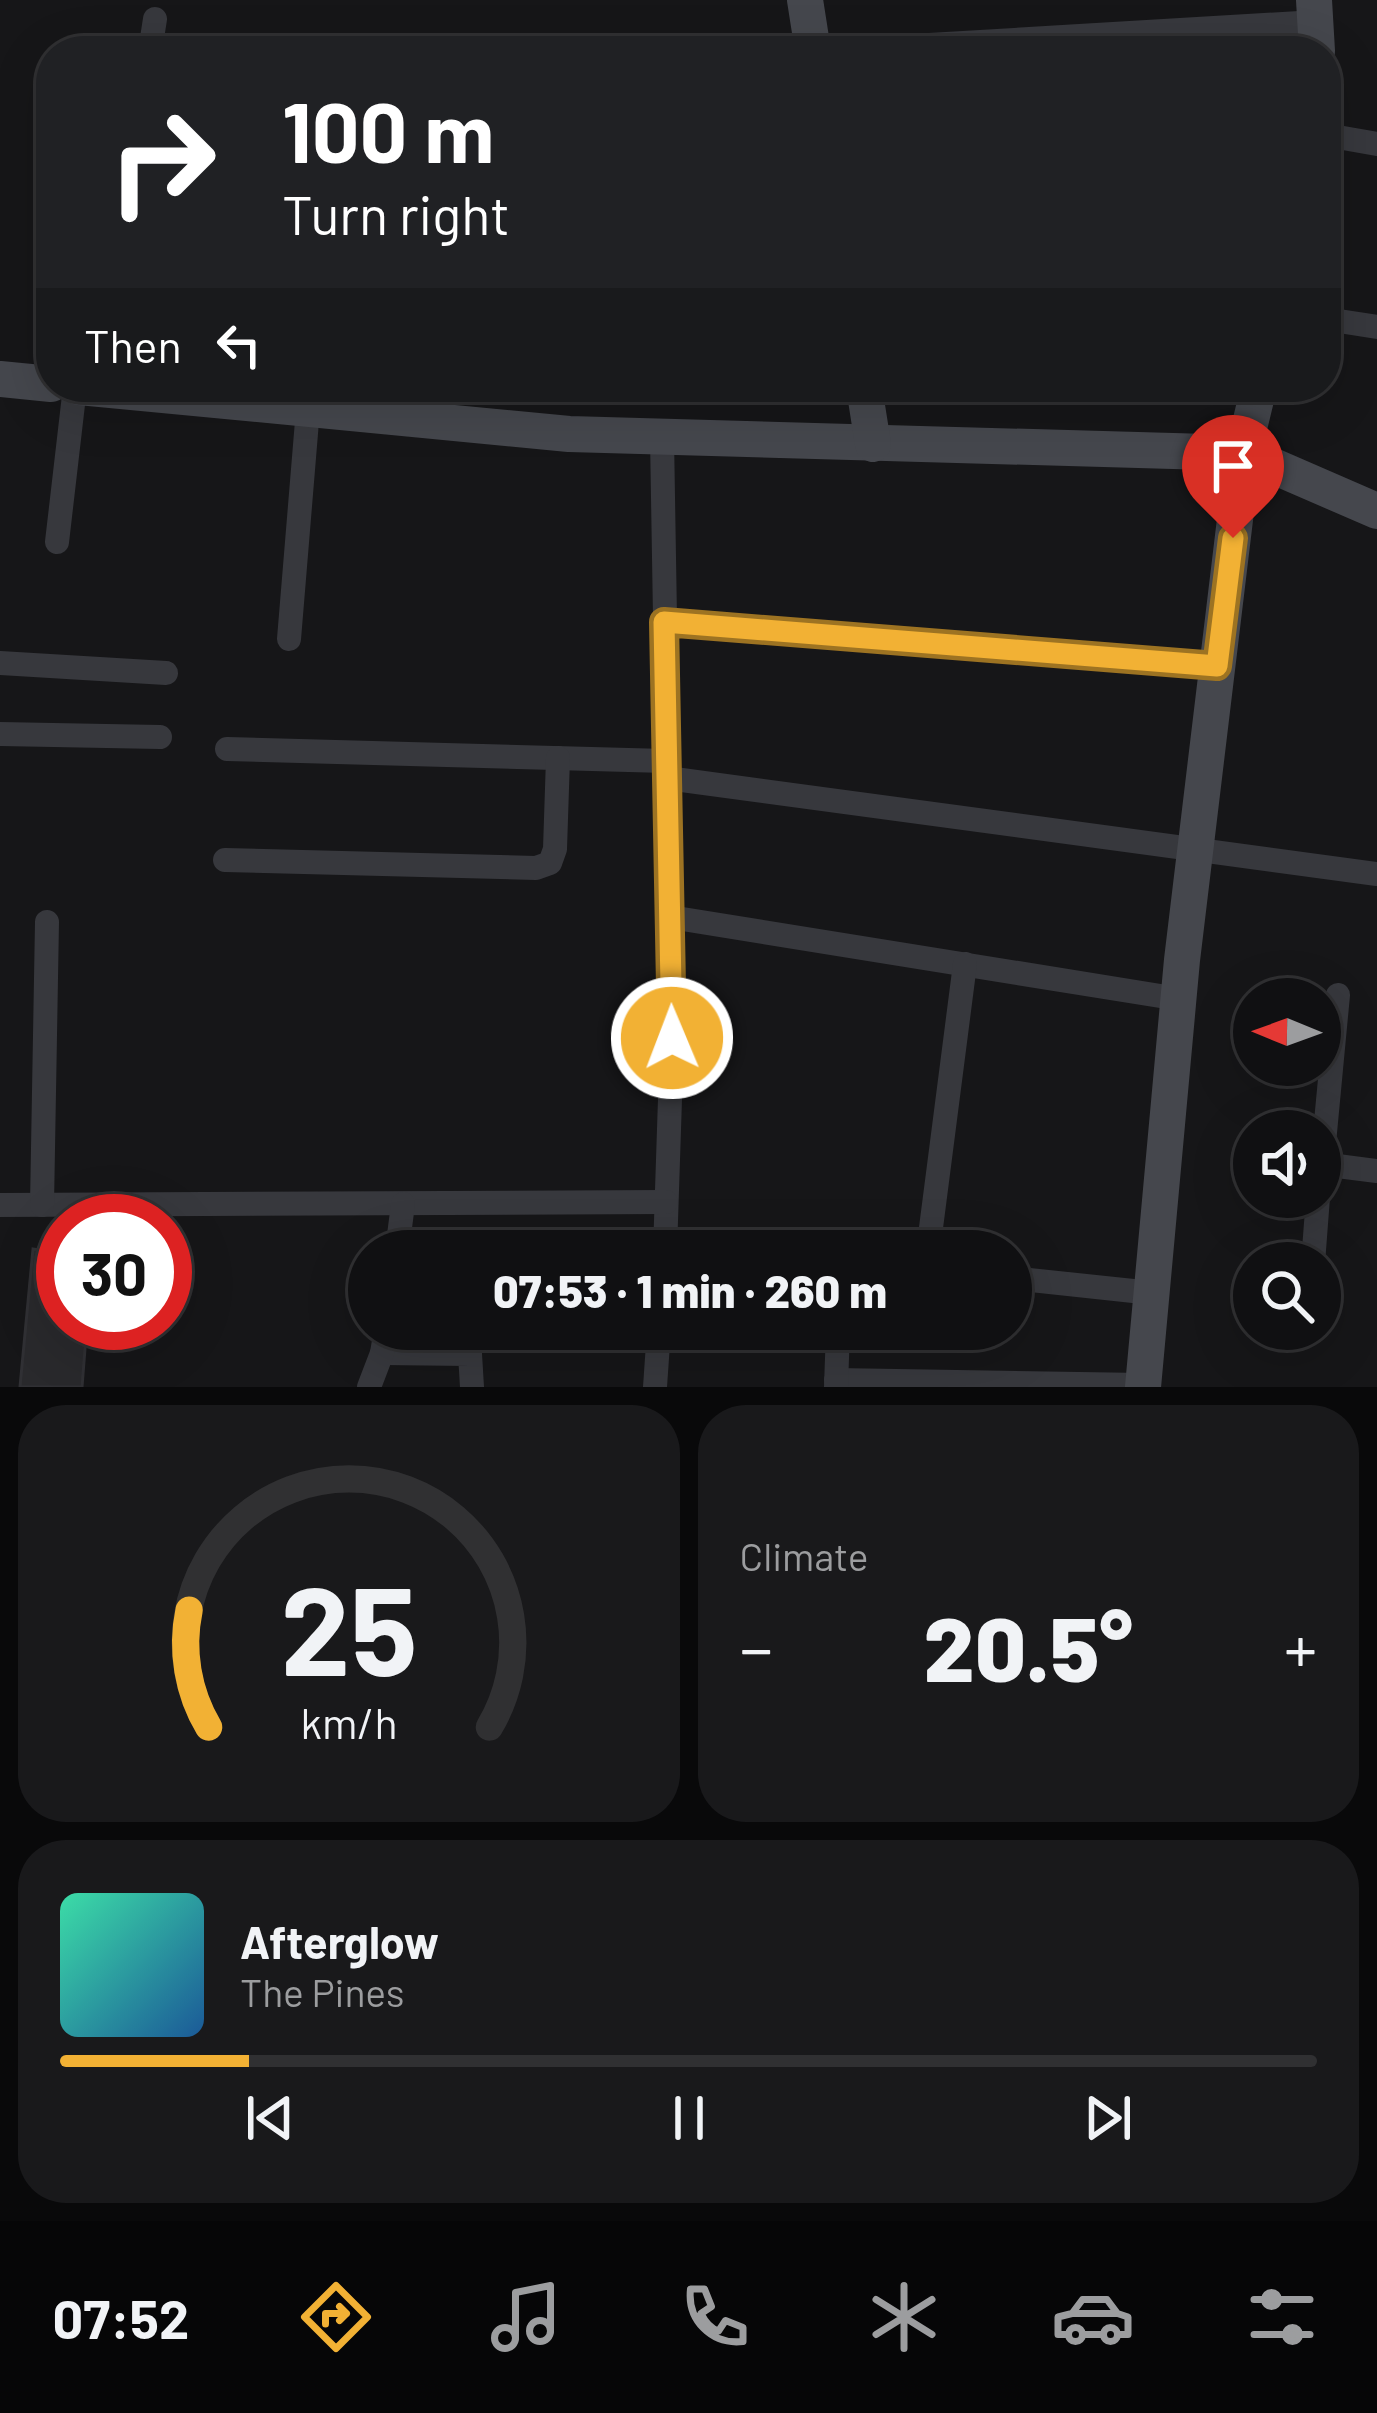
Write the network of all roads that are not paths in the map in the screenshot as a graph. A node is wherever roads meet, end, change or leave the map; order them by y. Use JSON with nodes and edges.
{"nodes":[{"id":1,"x":806,"y":0,"type":"edge"},
{"id":2,"x":154,"y":20,"type":"dead end"},
{"id":3,"x":1316,"y":24,"type":"edge"},
{"id":4,"x":152,"y":36,"type":"edge"},
{"id":5,"x":811,"y":36,"type":"edge"},
{"id":6,"x":1099,"y":36,"type":"edge"},
{"id":7,"x":1341,"y":138,"type":"edge"},
{"id":8,"x":1377,"y":144,"type":"edge"},
{"id":9,"x":1341,"y":321,"type":"edge"},
{"id":10,"x":1377,"y":326,"type":"edge"},
{"id":11,"x":0,"y":379,"type":"edge"},
{"id":12,"x":36,"y":383,"type":"edge"},
{"id":13,"x":86,"y":402,"type":"edge"},
{"id":14,"x":255,"y":402,"type":"edge"},
{"id":15,"x":866,"y":402,"type":"edge"},
{"id":16,"x":1255,"y":402,"type":"edge"},
{"id":17,"x":308,"y":409,"type":"junction"},
{"id":18,"x":662,"y":437,"type":"junction"},
{"id":19,"x":873,"y":444,"type":"junction"},
{"id":20,"x":1243,"y":453,"type":"junction"},
{"id":21,"x":1377,"y":511,"type":"edge"},
{"id":22,"x":57,"y":542,"type":"dead end"},
{"id":23,"x":664,"y":622,"type":"junction"},
{"id":24,"x":289,"y":638,"type":"dead end"},
{"id":25,"x":0,"y":663,"type":"edge"},
{"id":26,"x":1217,"y":666,"type":"junction"},
{"id":27,"x":166,"y":674,"type":"dead end"},
{"id":28,"x":0,"y":734,"type":"edge"},
{"id":29,"x":160,"y":737,"type":"dead end"},
{"id":30,"x":227,"y":748,"type":"dead end"},
{"id":31,"x":557,"y":758,"type":"junction"},
{"id":32,"x":667,"y":769,"type":"junction"},
{"id":33,"x":1195,"y":852,"type":"junction"},
{"id":34,"x":225,"y":860,"type":"dead end"},
{"id":35,"x":1377,"y":874,"type":"edge"},
{"id":36,"x":670,"y":917,"type":"junction"},
{"id":37,"x":47,"y":922,"type":"dead end"},
{"id":38,"x":965,"y":964,"type":"junction"},
{"id":39,"x":1179,"y":999,"type":"junction"},
{"id":40,"x":1377,"y":1171,"type":"edge"},
{"id":41,"x":1341,"y":1172,"type":"edge"},
{"id":42,"x":42,"y":1194,"type":"edge"},
{"id":43,"x":666,"y":1202,"type":"junction"},
{"id":44,"x":403,"y":1204,"type":"junction"},
{"id":45,"x":0,"y":1205,"type":"edge"},
{"id":46,"x":36,"y":1205,"type":"edge"},
{"id":47,"x":192,"y":1205,"type":"edge"},
{"id":48,"x":400,"y":1230,"type":"edge"},
{"id":49,"x":665,"y":1230,"type":"edge"},
{"id":50,"x":931,"y":1230,"type":"edge"},
{"id":51,"x":1032,"y":1280,"type":"edge"},
{"id":52,"x":1152,"y":1293,"type":"junction"},
{"id":53,"x":381,"y":1350,"type":"edge"},
{"id":54,"x":444,"y":1350,"type":"edge"},
{"id":55,"x":658,"y":1350,"type":"edge"},
{"id":56,"x":837,"y":1350,"type":"edge"},
{"id":57,"x":836,"y":1383,"type":"edge"},
{"id":58,"x":1143,"y":1386,"type":"edge"},
{"id":59,"x":369,"y":1387,"type":"edge"},
{"id":60,"x":472,"y":1387,"type":"edge"},
{"id":61,"x":655,"y":1387,"type":"edge"}],
"edges":[{"from":1,"to":5,"type":"street"},
{"from":2,"to":4,"type":"street"},
{"from":3,"to":6,"type":"street"},
{"from":7,"to":8,"type":"street"},
{"from":9,"to":10,"type":"street"},
{"from":11,"to":12,"type":"street"},
{"from":13,"to":22,"type":"street"},
{"from":14,"to":17,"type":"street"},
{"from":15,"to":19,"type":"street"},
{"from":16,"to":20,"type":"street"},
{"from":17,"to":18,"type":"street"},
{"from":17,"to":24,"type":"street"},
{"from":18,"to":19,"type":"street"},
{"from":18,"to":23,"type":"street"},
{"from":19,"to":20,"type":"street"},
{"from":20,"to":21,"type":"street"},
{"from":20,"to":26,"type":"street"},
{"from":23,"to":26,"type":"street"},
{"from":23,"to":32,"type":"street"},
{"from":25,"to":27,"type":"street"},
{"from":26,"to":33,"type":"street"},
{"from":28,"to":29,"type":"street"},
{"from":30,"to":31,"type":"street"},
{"from":31,"to":32,"type":"street"},
{"from":31,"to":34,"type":"street"},
{"from":32,"to":33,"type":"street"},
{"from":32,"to":36,"type":"street"},
{"from":33,"to":35,"type":"street"},
{"from":33,"to":39,"type":"street"},
{"from":36,"to":38,"type":"street"},
{"from":36,"to":43,"type":"street"},
{"from":37,"to":42,"type":"street"},
{"from":38,"to":39,"type":"street"},
{"from":38,"to":50,"type":"street"},
{"from":39,"to":52,"type":"street"},
{"from":40,"to":41,"type":"street"},
{"from":43,"to":44,"type":"street"},
{"from":43,"to":49,"type":"street"},
{"from":44,"to":47,"type":"street"},
{"from":44,"to":48,"type":"street"},
{"from":45,"to":46,"type":"street"},
{"from":51,"to":52,"type":"street"},
{"from":52,"to":58,"type":"street"},
{"from":53,"to":59,"type":"street"},
{"from":54,"to":60,"type":"street"},
{"from":55,"to":61,"type":"street"},
{"from":56,"to":57,"type":"street"},
{"from":57,"to":58,"type":"street"}]}
